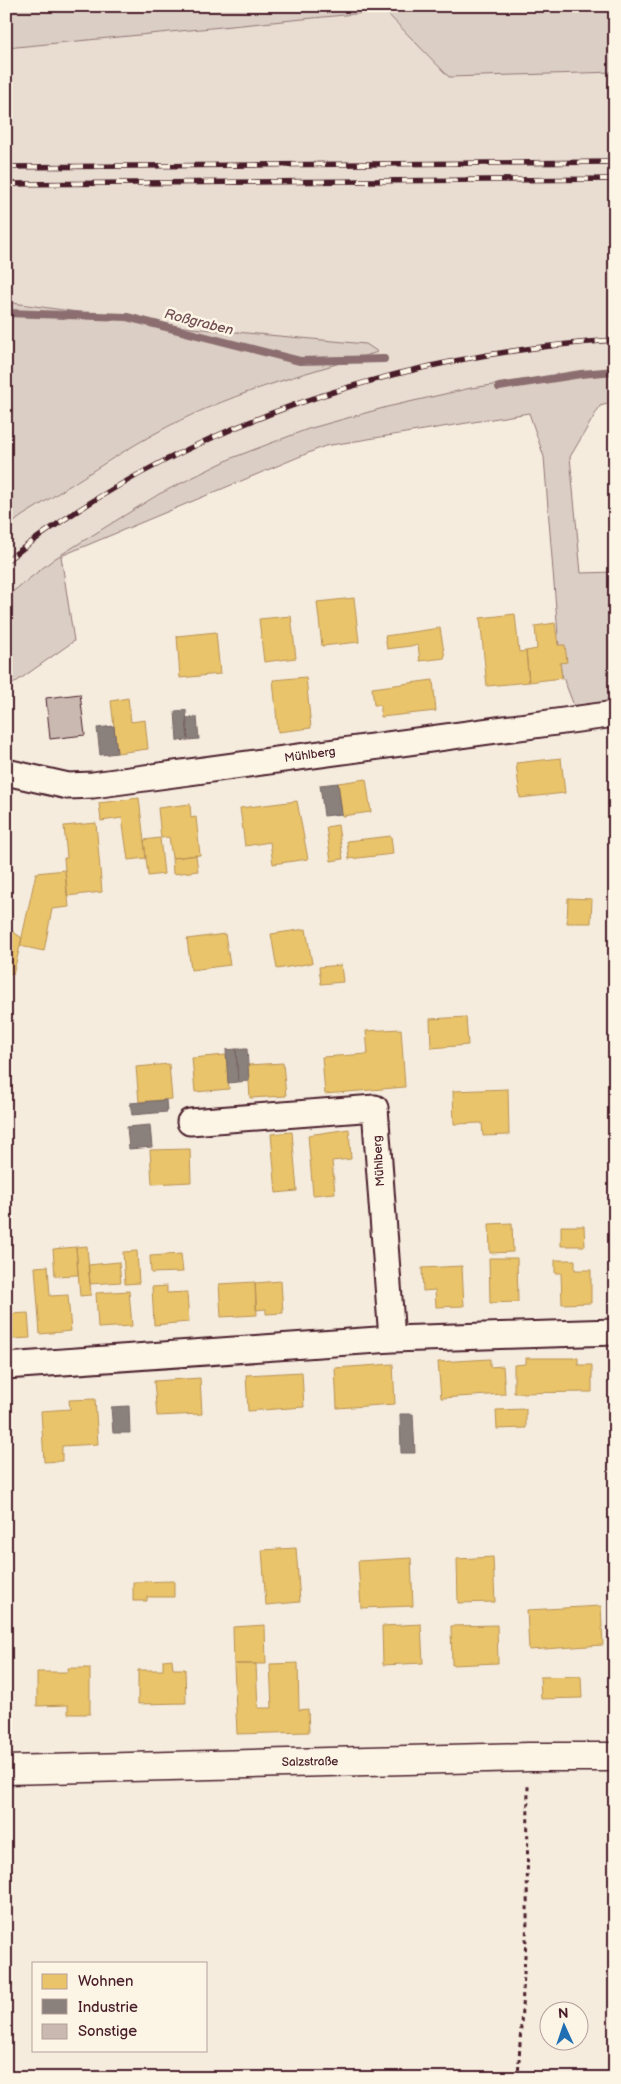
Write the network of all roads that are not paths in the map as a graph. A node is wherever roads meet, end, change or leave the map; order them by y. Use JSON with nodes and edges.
{"nodes":[{"id":1,"x":615,"y":714,"type":"edge"},
{"id":2,"x":6,"y":772,"type":"edge"},
{"id":3,"x":190,"y":1122,"type":"dead end"},
{"id":4,"x":615,"y":1332,"type":"edge"},
{"id":5,"x":392,"y":1339,"type":"junction"},
{"id":6,"x":6,"y":1366,"type":"edge"},
{"id":7,"x":615,"y":1757,"type":"edge"},
{"id":8,"x":6,"y":1770,"type":"edge"}],
"edges":[{"from":1,"to":2,"type":"street","name":"Mühlberg"},
{"from":3,"to":5,"type":"street","name":"Mühlberg"},
{"from":4,"to":5,"type":"street"},
{"from":5,"to":6,"type":"street"},
{"from":7,"to":8,"type":"street","name":"Salzstraße"}]}
